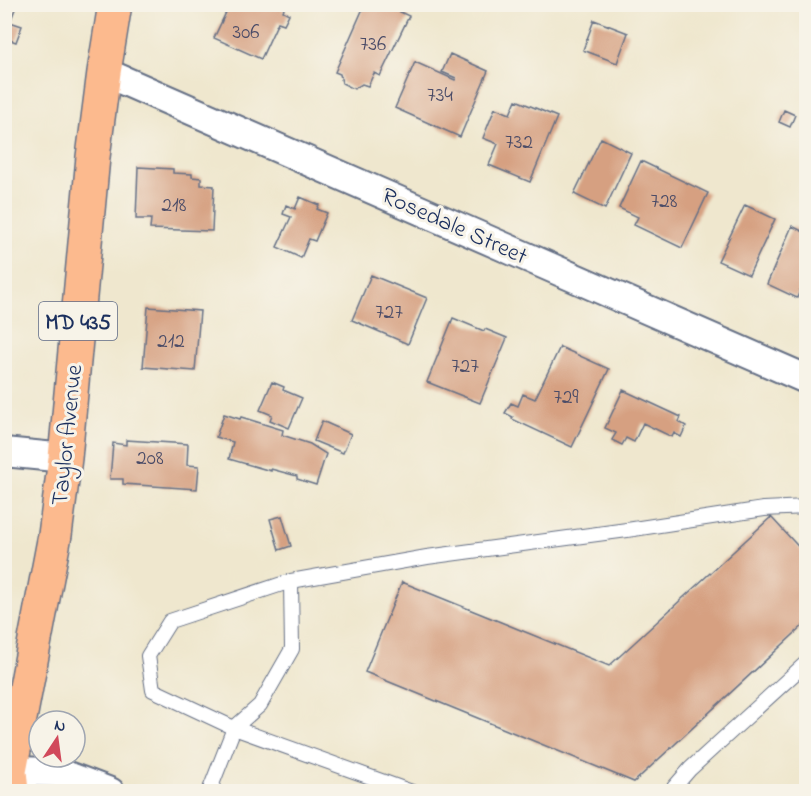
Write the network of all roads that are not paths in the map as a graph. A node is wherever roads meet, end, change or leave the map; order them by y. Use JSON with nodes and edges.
{"nodes":[{"id":1,"x":113,"y":6,"type":"edge"},
{"id":2,"x":104,"y":72,"type":"junction"},
{"id":3,"x":807,"y":380,"type":"edge"},
{"id":4,"x":4,"y":452,"type":"edge"},
{"id":5,"x":65,"y":458,"type":"junction"},
{"id":6,"x":807,"y":507,"type":"edge"},
{"id":7,"x":291,"y":581,"type":"junction"},
{"id":8,"x":807,"y":663,"type":"edge"},
{"id":9,"x":234,"y":728,"type":"junction"},
{"id":10,"x":9,"y":778,"type":"edge"},
{"id":11,"x":110,"y":792,"type":"edge"},
{"id":12,"x":209,"y":792,"type":"edge"},
{"id":13,"x":412,"y":792,"type":"edge"},
{"id":14,"x":670,"y":792,"type":"edge"}],
"edges":[{"from":1,"to":2,"type":"main road","name":"Taylor Avenue","number":"MD 435"},
{"from":2,"to":3,"type":"street","name":"Rosedale Street"},
{"from":2,"to":5,"type":"main road","name":"Taylor Avenue","number":"MD 435"},
{"from":4,"to":5,"type":"street"},
{"from":5,"to":10,"type":"main road","name":"Taylor Avenue","number":"MD 435"},
{"from":6,"to":7,"type":"lane"},
{"from":7,"to":9,"type":"lane"},
{"from":7,"to":9,"type":"lane"},
{"from":8,"to":14,"type":"lane"},
{"from":9,"to":12,"type":"lane"},
{"from":9,"to":13,"type":"lane"},
{"from":10,"to":11,"type":"street"}]}
